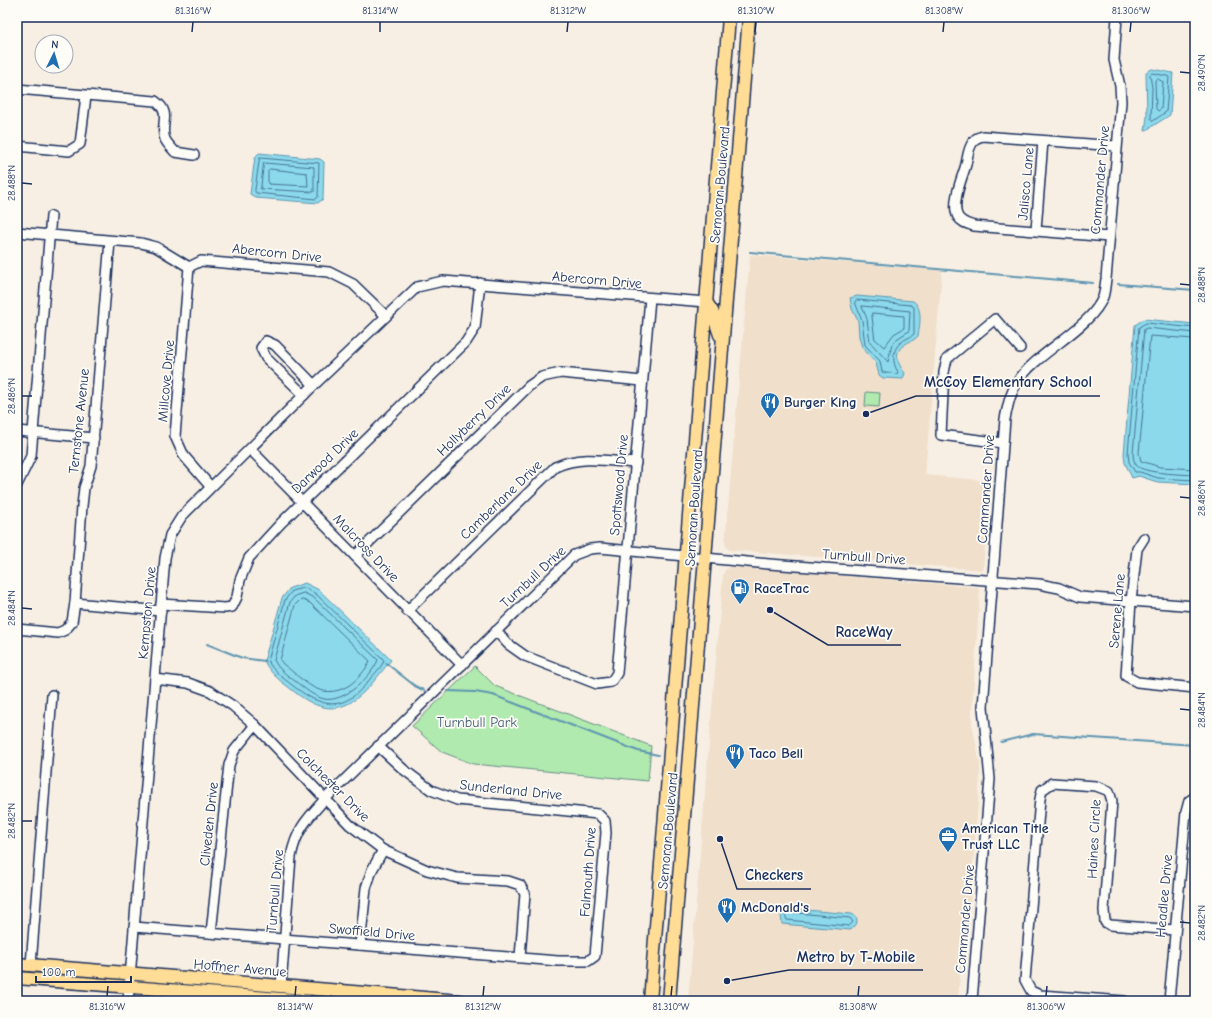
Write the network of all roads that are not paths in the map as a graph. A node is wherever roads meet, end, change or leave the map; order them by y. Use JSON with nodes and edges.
{"nodes":[{"id":1,"x":729,"y":17,"type":"edge"},
{"id":2,"x":749,"y":17,"type":"edge"},
{"id":3,"x":1117,"y":17,"type":"edge"},
{"id":4,"x":17,"y":89,"type":"edge"},
{"id":5,"x":86,"y":96,"type":"junction"},
{"id":6,"x":1043,"y":141,"type":"junction"},
{"id":7,"x":17,"y":146,"type":"edge"},
{"id":8,"x":1116,"y":146,"type":"junction"},
{"id":9,"x":194,"y":155,"type":"dead end"},
{"id":10,"x":51,"y":216,"type":"dead end"},
{"id":11,"x":1036,"y":230,"type":"junction"},
{"id":12,"x":17,"y":232,"type":"edge"},
{"id":13,"x":49,"y":234,"type":"junction"},
{"id":14,"x":1109,"y":237,"type":"junction"},
{"id":15,"x":110,"y":241,"type":"junction"},
{"id":16,"x":710,"y":261,"type":"junction"},
{"id":17,"x":189,"y":267,"type":"junction"},
{"id":18,"x":480,"y":284,"type":"junction"},
{"id":19,"x":650,"y":298,"type":"junction"},
{"id":20,"x":726,"y":300,"type":"junction"},
{"id":21,"x":706,"y":302,"type":"junction"},
{"id":22,"x":385,"y":316,"type":"junction"},
{"id":23,"x":722,"y":344,"type":"junction"},
{"id":24,"x":1020,"y":348,"type":"dead end"},
{"id":25,"x":642,"y":381,"type":"junction"},
{"id":26,"x":314,"y":385,"type":"junction"},
{"id":27,"x":304,"y":395,"type":"junction"},
{"id":28,"x":17,"y":431,"type":"edge"},
{"id":29,"x":33,"y":432,"type":"junction"},
{"id":30,"x":94,"y":438,"type":"junction"},
{"id":31,"x":1003,"y":443,"type":"junction"},
{"id":32,"x":250,"y":448,"type":"junction"},
{"id":33,"x":636,"y":463,"type":"junction"},
{"id":34,"x":17,"y":485,"type":"edge"},
{"id":35,"x":210,"y":486,"type":"junction"},
{"id":36,"x":302,"y":503,"type":"junction"},
{"id":37,"x":1144,"y":538,"type":"dead end"},
{"id":38,"x":628,"y":550,"type":"junction"},
{"id":39,"x":355,"y":556,"type":"junction"},
{"id":40,"x":686,"y":556,"type":"junction"},
{"id":41,"x":705,"y":557,"type":"junction"},
{"id":42,"x":992,"y":581,"type":"junction"},
{"id":43,"x":1131,"y":601,"type":"junction"},
{"id":44,"x":75,"y":603,"type":"junction"},
{"id":45,"x":1195,"y":606,"type":"edge"},
{"id":46,"x":161,"y":607,"type":"junction"},
{"id":47,"x":407,"y":611,"type":"junction"},
{"id":48,"x":17,"y":629,"type":"edge"},
{"id":49,"x":496,"y":631,"type":"junction"},
{"id":50,"x":462,"y":665,"type":"junction"},
{"id":51,"x":155,"y":680,"type":"junction"},
{"id":52,"x":1195,"y":688,"type":"edge"},
{"id":53,"x":52,"y":695,"type":"dead end"},
{"id":54,"x":255,"y":726,"type":"junction"},
{"id":55,"x":378,"y":746,"type":"junction"},
{"id":56,"x":670,"y":754,"type":"junction"},
{"id":57,"x":687,"y":791,"type":"junction"},
{"id":58,"x":1195,"y":797,"type":"edge"},
{"id":59,"x":325,"y":799,"type":"junction"},
{"id":60,"x":587,"y":812,"type":"joint"},
{"id":61,"x":383,"y":850,"type":"junction"},
{"id":62,"x":134,"y":927,"type":"junction"},
{"id":63,"x":1175,"y":930,"type":"junction"},
{"id":64,"x":212,"y":933,"type":"junction"},
{"id":65,"x":285,"y":938,"type":"junction"},
{"id":66,"x":360,"y":945,"type":"junction"},
{"id":67,"x":597,"y":946,"type":"joint"},
{"id":68,"x":520,"y":957,"type":"junction"},
{"id":69,"x":17,"y":965,"type":"edge"},
{"id":70,"x":32,"y":965,"type":"junction"},
{"id":71,"x":17,"y":978,"type":"edge"},
{"id":72,"x":130,"y":980,"type":"junction"},
{"id":73,"x":281,"y":986,"type":"junction"},
{"id":74,"x":351,"y":992,"type":"junction"},
{"id":75,"x":265,"y":998,"type":"junction"},
{"id":76,"x":1100,"y":1000,"type":"edge"},
{"id":77,"x":128,"y":1001,"type":"edge"},
{"id":78,"x":307,"y":1001,"type":"edge"},
{"id":79,"x":460,"y":1001,"type":"edge"},
{"id":80,"x":650,"y":1001,"type":"edge"},
{"id":81,"x":669,"y":1001,"type":"edge"},
{"id":82,"x":972,"y":1001,"type":"edge"},
{"id":83,"x":1124,"y":1001,"type":"edge"},
{"id":84,"x":1169,"y":1001,"type":"edge"}],
"edges":[{"from":1,"to":16,"type":"main road","name":"Semoran Boulevard"},
{"from":2,"to":20,"type":"main road","name":"Semoran Boulevard"},
{"from":3,"to":8,"type":"street","name":"Commander Drive"},
{"from":4,"to":5,"type":"street"},
{"from":5,"to":7,"type":"street"},
{"from":5,"to":9,"type":"street"},
{"from":6,"to":8,"type":"street"},
{"from":6,"to":11,"type":"street","name":"Jalisco Lane"},
{"from":6,"to":11,"type":"street"},
{"from":8,"to":14,"type":"street","name":"Commander Drive"},
{"from":10,"to":13,"type":"street"},
{"from":11,"to":14,"type":"street"},
{"from":12,"to":13,"type":"street"},
{"from":13,"to":15,"type":"street"},
{"from":13,"to":29,"type":"street"},
{"from":14,"to":31,"type":"street","name":"Commander Drive"},
{"from":15,"to":17,"type":"street"},
{"from":15,"to":30,"type":"street","name":"Ternstone Avenue"},
{"from":16,"to":20,"type":"main road"},
{"from":16,"to":21,"type":"main road","name":"Semoran Boulevard"},
{"from":17,"to":22,"type":"street","name":"Abercorn Drive"},
{"from":17,"to":35,"type":"street","name":"Millcove Drive"},
{"from":18,"to":19,"type":"street","name":"Abercorn Drive"},
{"from":18,"to":22,"type":"street","name":"Abercorn Drive"},
{"from":18,"to":36,"type":"street","name":"Darwood Drive"},
{"from":19,"to":21,"type":"street","name":"Abercorn Drive"},
{"from":19,"to":25,"type":"street","name":"Spottswood Drive"},
{"from":20,"to":23,"type":"main road","name":"Semoran Boulevard"},
{"from":21,"to":23,"type":"main road"},
{"from":21,"to":40,"type":"main road","name":"Semoran Boulevard"},
{"from":22,"to":26,"type":"street","name":"Kempston Drive"},
{"from":23,"to":41,"type":"main road","name":"Semoran Boulevard"},
{"from":24,"to":31,"type":"street"},
{"from":25,"to":33,"type":"street","name":"Spottswood Drive"},
{"from":25,"to":39,"type":"street","name":"Hollyberry Drive"},
{"from":26,"to":27,"type":"street","name":"Kempston Drive"},
{"from":26,"to":27,"type":"street"},
{"from":27,"to":32,"type":"street","name":"Kempston Drive"},
{"from":28,"to":29,"type":"street"},
{"from":29,"to":30,"type":"street"},
{"from":29,"to":34,"type":"street"},
{"from":30,"to":44,"type":"street","name":"Ternstone Avenue"},
{"from":31,"to":42,"type":"street","name":"Commander Drive"},
{"from":32,"to":35,"type":"street","name":"Kempston Drive"},
{"from":32,"to":36,"type":"street","name":"Malcross Drive"},
{"from":33,"to":38,"type":"street","name":"Spottswood Drive"},
{"from":33,"to":47,"type":"street","name":"Camberlane Drive"},
{"from":35,"to":46,"type":"street","name":"Kempston Drive"},
{"from":36,"to":39,"type":"street","name":"Malcross Drive"},
{"from":36,"to":46,"type":"street","name":"Darwood Drive"},
{"from":37,"to":43,"type":"street","name":"Serene Lane"},
{"from":38,"to":40,"type":"street","name":"Turnbull Drive"},
{"from":38,"to":49,"type":"street","name":"Turnbull Drive"},
{"from":38,"to":49,"type":"street","name":"Spottswood Drive"},
{"from":39,"to":47,"type":"street","name":"Malcross Drive"},
{"from":40,"to":41,"type":"street","name":"Turnbull Drive"},
{"from":40,"to":56,"type":"main road","name":"Semoran Boulevard"},
{"from":41,"to":42,"type":"street","name":"Turnbull Drive"},
{"from":41,"to":57,"type":"main road","name":"Semoran Boulevard"},
{"from":42,"to":43,"type":"street","name":"Turnbull Drive"},
{"from":42,"to":82,"type":"street","name":"Commander Drive"},
{"from":43,"to":45,"type":"street","name":"Turnbull Drive"},
{"from":43,"to":52,"type":"street","name":"Serene Lane"},
{"from":44,"to":46,"type":"street","name":"Darwood Drive"},
{"from":44,"to":48,"type":"street","name":"Ternstone Avenue"},
{"from":46,"to":51,"type":"street","name":"Kempston Drive"},
{"from":47,"to":50,"type":"street","name":"Malcross Drive"},
{"from":49,"to":50,"type":"street","name":"Turnbull Drive"},
{"from":50,"to":55,"type":"street","name":"Turnbull Drive"},
{"from":51,"to":54,"type":"street","name":"Colchester Drive"},
{"from":51,"to":62,"type":"street","name":"Kempston Drive"},
{"from":53,"to":70,"type":"street"},
{"from":54,"to":59,"type":"street","name":"Colchester Drive"},
{"from":54,"to":64,"type":"street","name":"Cliveden Drive"},
{"from":55,"to":59,"type":"street","name":"Turnbull Drive"},
{"from":55,"to":60,"type":"street","name":"Sunderland Drive"},
{"from":56,"to":57,"type":"main road"},
{"from":56,"to":80,"type":"main road","name":"Semoran Boulevard"},
{"from":57,"to":81,"type":"main road","name":"Semoran Boulevard"},
{"from":58,"to":63,"type":"street","name":"Headlee Drive"},
{"from":59,"to":61,"type":"street","name":"Colchester Drive"},
{"from":59,"to":65,"type":"street","name":"Turnbull Drive"},
{"from":60,"to":67,"type":"street","name":"Falmouth Drive"},
{"from":61,"to":66,"type":"street"},
{"from":61,"to":68,"type":"street","name":"Colchester Drive"},
{"from":62,"to":64,"type":"street","name":"Swoffield Drive"},
{"from":62,"to":72,"type":"street","name":"Kempston Drive"},
{"from":63,"to":76,"type":"street","name":"Haines Circle"},
{"from":63,"to":84,"type":"street","name":"Headlee Drive"},
{"from":64,"to":65,"type":"street","name":"Swoffield Drive"},
{"from":65,"to":66,"type":"street","name":"Swoffield Drive"},
{"from":65,"to":73,"type":"street","name":"Turnbull Drive"},
{"from":66,"to":68,"type":"street","name":"Swoffield Drive"},
{"from":67,"to":68,"type":"street","name":"Swoffield Drive"},
{"from":69,"to":70,"type":"main road","name":"Hoffner Avenue"},
{"from":70,"to":72,"type":"main road","name":"Hoffner Avenue"},
{"from":71,"to":72,"type":"main road","name":"Hoffner Avenue"},
{"from":72,"to":73,"type":"main road","name":"Hoffner Avenue"},
{"from":72,"to":75,"type":"main road","name":"Hoffner Avenue"},
{"from":72,"to":77,"type":"street","name":"Kempston Drive"},
{"from":73,"to":74,"type":"main road","name":"Hoffner Avenue"},
{"from":74,"to":75,"type":"main road"},
{"from":74,"to":79,"type":"main road","name":"Hoffner Avenue"},
{"from":75,"to":78,"type":"main road","name":"Hoffner Avenue"},
{"from":76,"to":83,"type":"street"}]}
